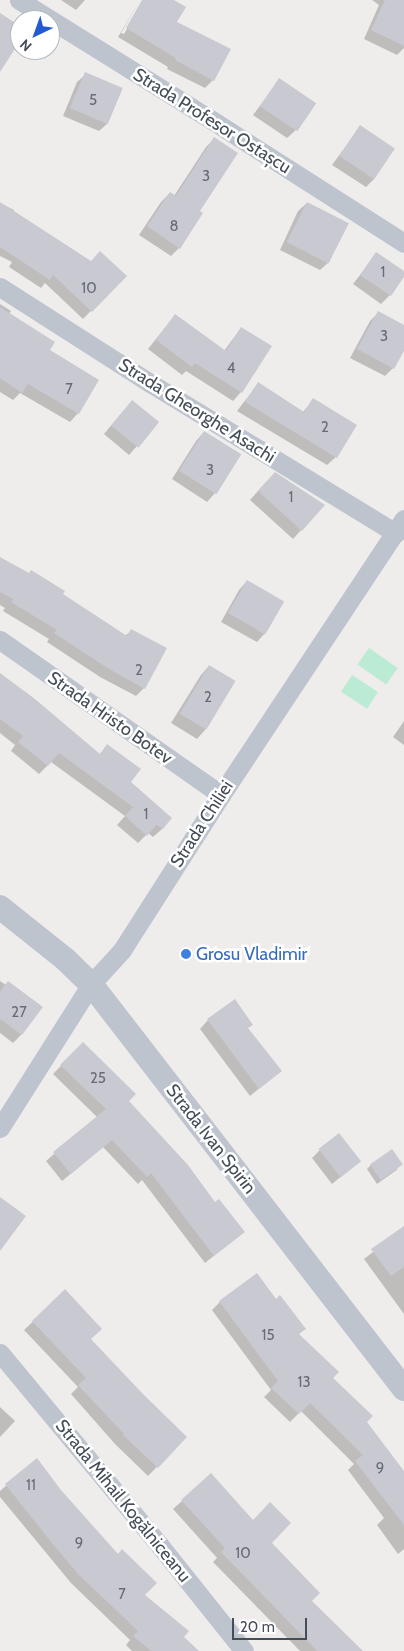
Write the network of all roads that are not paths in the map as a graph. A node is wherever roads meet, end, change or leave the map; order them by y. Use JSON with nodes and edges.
{"nodes":[{"id":1,"x":18,"y":0,"type":"edge"},
{"id":2,"x":404,"y":243,"type":"edge"},
{"id":3,"x":0,"y":287,"type":"edge"},
{"id":4,"x":400,"y":526,"type":"edge"},
{"id":5,"x":0,"y":640,"type":"edge"},
{"id":6,"x":221,"y":795,"type":"junction"},
{"id":7,"x":0,"y":907,"type":"edge"},
{"id":8,"x":90,"y":984,"type":"junction"},
{"id":9,"x":0,"y":1128,"type":"edge"},
{"id":10,"x":0,"y":1353,"type":"edge"},
{"id":11,"x":404,"y":1389,"type":"edge"},
{"id":12,"x":244,"y":1651,"type":"edge"}],
"edges":[{"from":1,"to":2,"type":"street","name":"Strada Profesor Ostașcu"},
{"from":3,"to":4,"type":"street","name":"Strada Gheorghe Asachi"},
{"from":4,"to":6,"type":"street","name":"Strada Chiliei"},
{"from":5,"to":6,"type":"street","name":"Strada Hristo Botev"},
{"from":6,"to":8,"type":"street","name":"Strada Chiliei"},
{"from":7,"to":8,"type":"street","name":"Strada Ivan Spirin"},
{"from":8,"to":9,"type":"street","name":"Strada Chiliei"},
{"from":8,"to":11,"type":"street","name":"Strada Ivan Spirin"},
{"from":10,"to":12,"type":"street","name":"Strada Mihail Kogălniceanu"}]}
